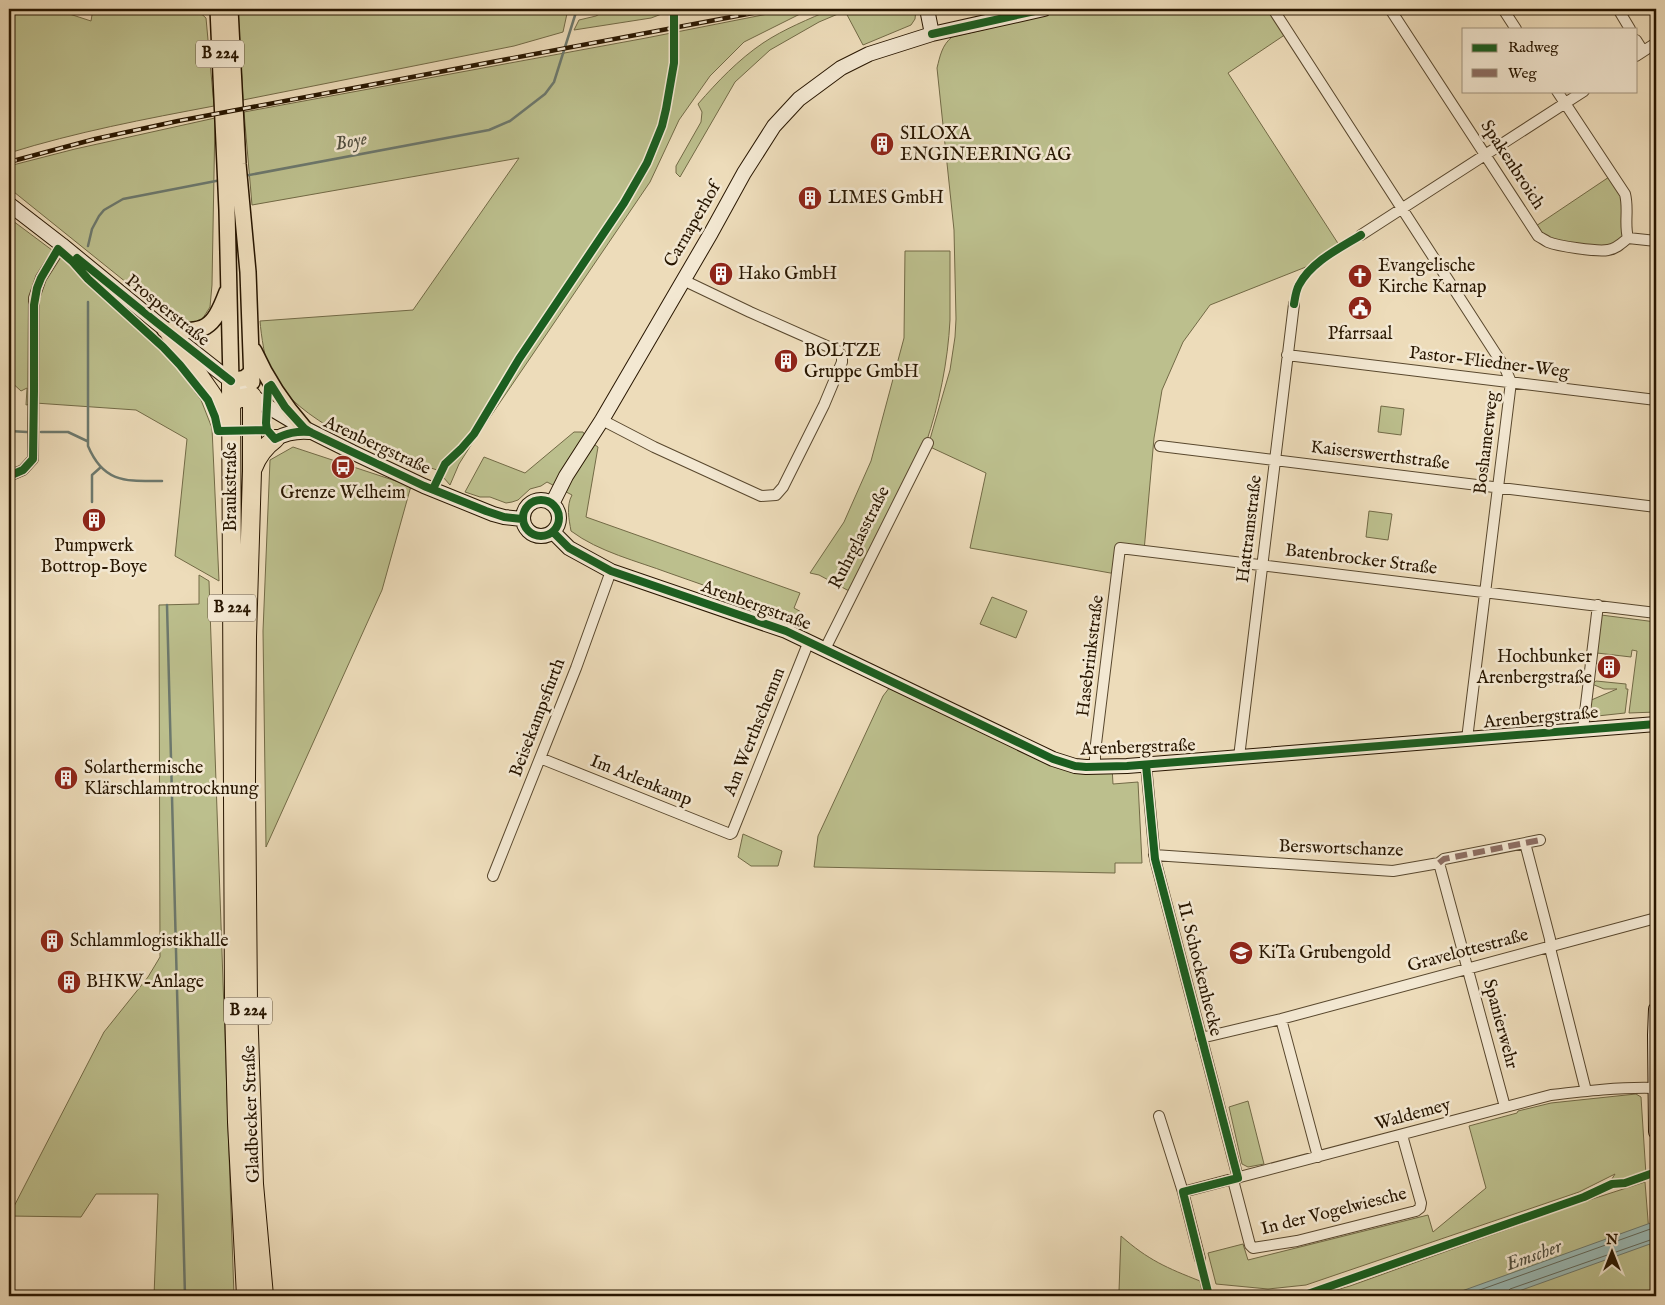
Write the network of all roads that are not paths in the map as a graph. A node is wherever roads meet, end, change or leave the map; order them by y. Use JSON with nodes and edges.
{"nodes":[{"id":1,"x":218,"y":9,"type":"edge"},
{"id":2,"x":230,"y":9,"type":"edge"},
{"id":3,"x":927,"y":9,"type":"edge"},
{"id":4,"x":1044,"y":9,"type":"edge"},
{"id":5,"x":1274,"y":9,"type":"edge"},
{"id":6,"x":1390,"y":9,"type":"edge"},
{"id":7,"x":1502,"y":9,"type":"edge"},
{"id":8,"x":1618,"y":9,"type":"edge"},
{"id":9,"x":1515,"y":28,"type":"edge"},
{"id":10,"x":1629,"y":28,"type":"edge"},
{"id":11,"x":932,"y":34,"type":"junction"},
{"id":12,"x":1656,"y":42,"type":"edge"},
{"id":13,"x":1640,"y":54,"type":"edge"},
{"id":14,"x":1558,"y":92,"type":"edge"},
{"id":15,"x":1583,"y":92,"type":"edge"},
{"id":16,"x":1565,"y":104,"type":"junction"},
{"id":17,"x":1486,"y":154,"type":"junction"},
{"id":18,"x":231,"y":165,"type":"junction"},
{"id":19,"x":233,"y":191,"type":"junction"},
{"id":20,"x":9,"y":204,"type":"edge"},
{"id":21,"x":1402,"y":210,"type":"junction"},
{"id":22,"x":1361,"y":235,"type":"dead end"},
{"id":23,"x":1628,"y":238,"type":"junction"},
{"id":24,"x":1656,"y":241,"type":"edge"},
{"id":25,"x":62,"y":245,"type":"junction"},
{"id":26,"x":684,"y":280,"type":"junction"},
{"id":27,"x":230,"y":286,"type":"junction"},
{"id":28,"x":1294,"y":304,"type":"dead end"},
{"id":29,"x":168,"y":332,"type":"junction"},
{"id":30,"x":251,"y":345,"type":"junction"},
{"id":31,"x":1287,"y":355,"type":"junction"},
{"id":32,"x":252,"y":373,"type":"junction"},
{"id":33,"x":231,"y":381,"type":"junction"},
{"id":34,"x":1510,"y":382,"type":"junction"},
{"id":35,"x":252,"y":396,"type":"junction"},
{"id":36,"x":1656,"y":400,"type":"edge"},
{"id":37,"x":231,"y":404,"type":"junction"},
{"id":38,"x":602,"y":420,"type":"junction"},
{"id":39,"x":307,"y":430,"type":"junction"},
{"id":40,"x":231,"y":431,"type":"junction"},
{"id":41,"x":275,"y":438,"type":"joint"},
{"id":42,"x":928,"y":443,"type":"dead end"},
{"id":43,"x":1160,"y":446,"type":"dead end"},
{"id":44,"x":1275,"y":459,"type":"junction"},
{"id":45,"x":252,"y":471,"type":"junction"},
{"id":46,"x":9,"y":476,"type":"edge"},
{"id":47,"x":1497,"y":488,"type":"junction"},
{"id":48,"x":552,"y":504,"type":"junction"},
{"id":49,"x":1656,"y":506,"type":"edge"},
{"id":50,"x":522,"y":519,"type":"junction"},
{"id":51,"x":553,"y":532,"type":"junction"},
{"id":52,"x":1120,"y":548,"type":"joint"},
{"id":53,"x":1263,"y":565,"type":"junction"},
{"id":54,"x":611,"y":571,"type":"junction"},
{"id":55,"x":1485,"y":592,"type":"junction"},
{"id":56,"x":1598,"y":605,"type":"junction"},
{"id":57,"x":1656,"y":613,"type":"edge"},
{"id":58,"x":809,"y":641,"type":"junction"},
{"id":59,"x":824,"y":648,"type":"junction"},
{"id":60,"x":1656,"y":724,"type":"edge"},
{"id":61,"x":1583,"y":729,"type":"junction"},
{"id":62,"x":1467,"y":739,"type":"junction"},
{"id":63,"x":1239,"y":757,"type":"junction"},
{"id":64,"x":540,"y":758,"type":"junction"},
{"id":65,"x":1146,"y":765,"type":"junction"},
{"id":66,"x":1095,"y":768,"type":"junction"},
{"id":67,"x":239,"y":784,"type":"junction"},
{"id":68,"x":730,"y":834,"type":"joint"},
{"id":69,"x":1540,"y":840,"type":"dead end"},
{"id":70,"x":1525,"y":843,"type":"junction"},
{"id":71,"x":1154,"y":855,"type":"junction"},
{"id":72,"x":1439,"y":863,"type":"junction"},
{"id":73,"x":492,"y":876,"type":"dead end"},
{"id":74,"x":1656,"y":918,"type":"edge"},
{"id":75,"x":1551,"y":946,"type":"junction"},
{"id":76,"x":1468,"y":968,"type":"junction"},
{"id":77,"x":1656,"y":1009,"type":"edge"},
{"id":78,"x":1280,"y":1019,"type":"junction"},
{"id":79,"x":1201,"y":1038,"type":"junction"},
{"id":80,"x":1655,"y":1088,"type":"junction"},
{"id":81,"x":1586,"y":1091,"type":"junction"},
{"id":82,"x":1505,"y":1107,"type":"junction"},
{"id":83,"x":1159,"y":1116,"type":"dead end"},
{"id":84,"x":1656,"y":1132,"type":"edge"},
{"id":85,"x":1402,"y":1135,"type":"junction"},
{"id":86,"x":1318,"y":1157,"type":"junction"},
{"id":87,"x":1236,"y":1179,"type":"junction"},
{"id":88,"x":1183,"y":1192,"type":"junction"},
{"id":89,"x":1200,"y":1259,"type":"dead end"},
{"id":90,"x":246,"y":1296,"type":"edge"},
{"id":91,"x":264,"y":1296,"type":"edge"}],
"edges":[{"from":1,"to":18,"type":"main road","name":"Braukstraße","number":"B 224"},
{"from":2,"to":18,"type":"main road","name":"Braukstraße","number":"B 224"},
{"from":3,"to":11,"type":"main road"},
{"from":4,"to":11,"type":"main road","name":"Carnaperhof"},
{"from":5,"to":21,"type":"street","name":"Boshamerweg"},
{"from":6,"to":17,"type":"street","name":"Spakenbroich"},
{"from":7,"to":9,"type":"street"},
{"from":8,"to":10,"type":"street"},
{"from":11,"to":26,"type":"main road","name":"Carnaperhof"},
{"from":12,"to":13,"type":"street"},
{"from":14,"to":16,"type":"street"},
{"from":15,"to":16,"type":"street"},
{"from":16,"to":17,"type":"street"},
{"from":16,"to":23,"type":"street"},
{"from":17,"to":21,"type":"street"},
{"from":17,"to":23,"type":"street","name":"Spakenbroich"},
{"from":18,"to":19,"type":"main road","name":"Braukstraße","number":"B 224"},
{"from":19,"to":27,"type":"main road","name":"Braukstraße","number":"B 224"},
{"from":19,"to":30,"type":"main road","name":"Braukstraße","number":"B 224"},
{"from":20,"to":25,"type":"main road","name":"Prosperstraße"},
{"from":21,"to":22,"type":"street"},
{"from":21,"to":34,"type":"street","name":"Boshamerweg"},
{"from":23,"to":24,"type":"street"},
{"from":25,"to":29,"type":"main road","name":"Prosperstraße"},
{"from":25,"to":46,"type":"street"},
{"from":26,"to":38,"type":"main road","name":"Carnaperhof"},
{"from":26,"to":38,"type":"street"},
{"from":27,"to":29,"type":"main road"},
{"from":27,"to":33,"type":"main road","name":"Braukstraße","number":"B 224"},
{"from":28,"to":31,"type":"street","name":"Hattramstraße"},
{"from":29,"to":33,"type":"main road","name":"Prosperstraße"},
{"from":29,"to":40,"type":"highway"},
{"from":30,"to":32,"type":"main road","name":"Braukstraße","number":"B 224"},
{"from":30,"to":39,"type":"main road"},
{"from":31,"to":34,"type":"street","name":"Pastor-Fliedner-Weg"},
{"from":31,"to":44,"type":"street","name":"Hattramstraße"},
{"from":32,"to":33,"type":"main road"},
{"from":32,"to":35,"type":"main road","name":"Braukstraße","number":"B 224"},
{"from":33,"to":35,"type":"main road","name":"Prosperstraße"},
{"from":33,"to":37,"type":"highway","name":"Braukstraße","number":"B 224"},
{"from":34,"to":36,"type":"street","name":"Pastor-Fliedner-Weg"},
{"from":34,"to":47,"type":"street","name":"Boshamerweg"},
{"from":35,"to":37,"type":"highway"},
{"from":35,"to":39,"type":"main road","name":"Prosperstraße"},
{"from":35,"to":45,"type":"highway","name":"Braukstraße","number":"B 224"},
{"from":37,"to":40,"type":"highway","name":"Braukstraße","number":"B 224"},
{"from":38,"to":48,"type":"main road","name":"Carnaperhof"},
{"from":39,"to":41,"type":"main road"},
{"from":39,"to":50,"type":"main road","name":"Arenbergstraße"},
{"from":40,"to":67,"type":"highway","name":"Braukstraße","number":"B 224"},
{"from":41,"to":45,"type":"highway"},
{"from":42,"to":59,"type":"street","name":"Ruhrglasstraße"},
{"from":43,"to":44,"type":"street","name":"Kaiserswerthstraße"},
{"from":44,"to":47,"type":"street","name":"Kaiserswerthstraße"},
{"from":44,"to":53,"type":"street","name":"Hattramstraße"},
{"from":45,"to":67,"type":"highway","name":"Braukstraße","number":"B 224"},
{"from":47,"to":49,"type":"street","name":"Kaiserswerthstraße"},
{"from":47,"to":55,"type":"street","name":"Boshamerweg"},
{"from":48,"to":50,"type":"main road"},
{"from":48,"to":51,"type":"main road"},
{"from":50,"to":51,"type":"main road"},
{"from":51,"to":54,"type":"main road","name":"Arenbergstraße"},
{"from":52,"to":53,"type":"street","name":"Batenbrocker Straße"},
{"from":52,"to":66,"type":"street","name":"Hasebrinkstraße"},
{"from":53,"to":55,"type":"street","name":"Batenbrocker Straße"},
{"from":53,"to":63,"type":"street","name":"Hattramstraße"},
{"from":54,"to":58,"type":"main road","name":"Arenbergstraße"},
{"from":54,"to":64,"type":"street","name":"Beisekampsfurth"},
{"from":55,"to":56,"type":"street","name":"Batenbrocker Straße"},
{"from":55,"to":62,"type":"street","name":"Boshamerweg"},
{"from":56,"to":57,"type":"street","name":"Batenbrocker Straße"},
{"from":56,"to":61,"type":"street","name":"Arenbergstraße"},
{"from":58,"to":59,"type":"main road","name":"Arenbergstraße"},
{"from":58,"to":68,"type":"street","name":"Am Werthschemm"},
{"from":59,"to":66,"type":"main road","name":"Arenbergstraße"},
{"from":60,"to":61,"type":"main road","name":"Arenbergstraße"},
{"from":61,"to":62,"type":"main road","name":"Arenbergstraße"},
{"from":62,"to":63,"type":"main road","name":"Arenbergstraße"},
{"from":63,"to":65,"type":"main road","name":"Arenbergstraße"},
{"from":64,"to":68,"type":"street","name":"Im Arlenkamp"},
{"from":64,"to":73,"type":"street","name":"Beisekampsfurth"},
{"from":65,"to":66,"type":"main road","name":"Arenbergstraße"},
{"from":65,"to":71,"type":"street","name":"II. Schockenhecke"},
{"from":67,"to":90,"type":"highway","name":"Gladbecker Straße","number":"B 224"},
{"from":67,"to":91,"type":"highway","name":"Gladbecker Straße","number":"B 224"},
{"from":69,"to":70,"type":"street","name":"Berswortschanze"},
{"from":70,"to":72,"type":"street","name":"Berswortschanze"},
{"from":70,"to":75,"type":"street"},
{"from":71,"to":72,"type":"street","name":"Berswortschanze"},
{"from":71,"to":79,"type":"street","name":"II. Schockenhecke"},
{"from":72,"to":76,"type":"street","name":"Spanierwehr"},
{"from":74,"to":75,"type":"street","name":"Gravelottestraße"},
{"from":75,"to":76,"type":"street","name":"Gravelottestraße"},
{"from":75,"to":81,"type":"street"},
{"from":76,"to":78,"type":"street","name":"Gravelottestraße"},
{"from":76,"to":82,"type":"street","name":"Spanierwehr"},
{"from":77,"to":80,"type":"main road"},
{"from":78,"to":79,"type":"street","name":"Gravelottestraße"},
{"from":78,"to":86,"type":"street"},
{"from":79,"to":87,"type":"street","name":"II. Schockenhecke"},
{"from":80,"to":81,"type":"street","name":"Waldemey"},
{"from":80,"to":84,"type":"main road"},
{"from":81,"to":82,"type":"street","name":"Waldemey"},
{"from":82,"to":85,"type":"street","name":"Waldemey"},
{"from":83,"to":88,"type":"street"},
{"from":85,"to":86,"type":"street","name":"Waldemey"},
{"from":85,"to":87,"type":"street","name":"In der Vogelwiesche"},
{"from":86,"to":87,"type":"street","name":"Waldemey"},
{"from":87,"to":88,"type":"street","name":"Waldemey"},
{"from":88,"to":89,"type":"street"}]}
